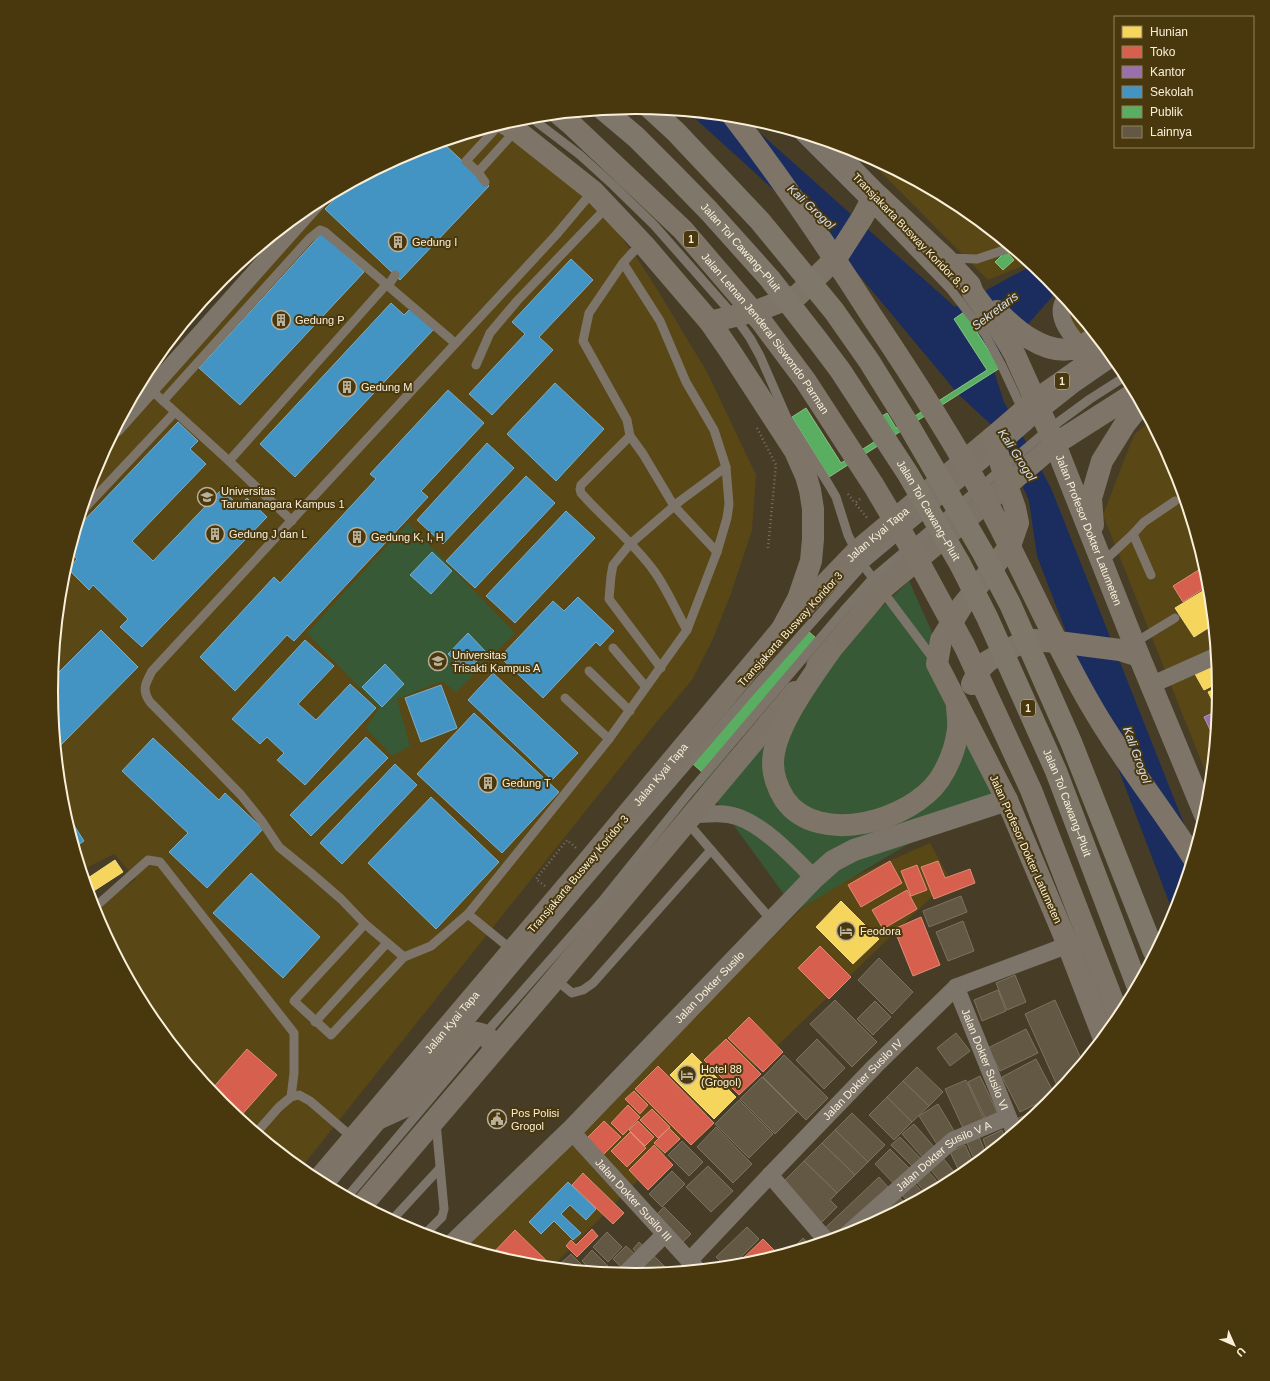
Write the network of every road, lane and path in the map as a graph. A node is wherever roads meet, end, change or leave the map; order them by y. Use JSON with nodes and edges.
{"nodes":[{"id":1,"x":610,"y":115,"type":"edge"},
{"id":2,"x":657,"y":115,"type":"edge"},
{"id":3,"x":563,"y":118,"type":"edge"},
{"id":4,"x":739,"y":123,"type":"edge"},
{"id":5,"x":517,"y":126,"type":"edge"},
{"id":6,"x":515,"y":127,"type":"edge"},
{"id":7,"x":506,"y":128,"type":"edge"},
{"id":8,"x":509,"y":128,"type":"edge"},
{"id":9,"x":803,"y":139,"type":"edge"},
{"id":10,"x":828,"y":147,"type":"edge"},
{"id":11,"x":478,"y":172,"type":"junction"},
{"id":12,"x":485,"y":182,"type":"dead end"},
{"id":13,"x":600,"y":199,"type":"junction"},
{"id":14,"x":868,"y":204,"type":"junction"},
{"id":15,"x":299,"y":222,"type":"edge"},
{"id":16,"x":644,"y":245,"type":"junction"},
{"id":17,"x":1006,"y":249,"type":"edge"},
{"id":18,"x":945,"y":258,"type":"junction"},
{"id":19,"x":623,"y":263,"type":"junction"},
{"id":20,"x":395,"y":275,"type":"dead end"},
{"id":21,"x":387,"y":285,"type":"junction"},
{"id":22,"x":968,"y":290,"type":"junction"},
{"id":23,"x":1063,"y":303,"type":"edge"},
{"id":24,"x":735,"y":317,"type":"junction"},
{"id":25,"x":710,"y":322,"type":"junction"},
{"id":26,"x":1088,"y":342,"type":"edge"},
{"id":27,"x":455,"y":344,"type":"junction"},
{"id":28,"x":1013,"y":351,"type":"junction"},
{"id":29,"x":1103,"y":354,"type":"edge"},
{"id":30,"x":476,"y":364,"type":"dead end"},
{"id":31,"x":1111,"y":364,"type":"edge"},
{"id":32,"x":1121,"y":379,"type":"edge"},
{"id":33,"x":150,"y":389,"type":"junction"},
{"id":34,"x":1130,"y":395,"type":"edge"},
{"id":35,"x":163,"y":401,"type":"junction"},
{"id":36,"x":1138,"y":408,"type":"edge"},
{"id":37,"x":130,"y":412,"type":"edge"},
{"id":38,"x":175,"y":412,"type":"junction"},
{"id":39,"x":833,"y":421,"type":"joint"},
{"id":40,"x":757,"y":427,"type":"dead end"},
{"id":41,"x":1034,"y":427,"type":"junction"},
{"id":42,"x":630,"y":436,"type":"junction"},
{"id":43,"x":795,"y":451,"type":"junction"},
{"id":44,"x":1003,"y":458,"type":"junction"},
{"id":45,"x":229,"y":461,"type":"junction"},
{"id":46,"x":726,"y":467,"type":"junction"},
{"id":47,"x":818,"y":467,"type":"junction"},
{"id":48,"x":850,"y":496,"type":"dead end"},
{"id":49,"x":1175,"y":501,"type":"dead end"},
{"id":50,"x":90,"y":503,"type":"edge"},
{"id":51,"x":855,"y":503,"type":"dead end"},
{"id":52,"x":674,"y":506,"type":"junction"},
{"id":53,"x":292,"y":521,"type":"junction"},
{"id":54,"x":1133,"y":534,"type":"junction"},
{"id":55,"x":630,"y":544,"type":"junction"},
{"id":56,"x":768,"y":548,"type":"dead end"},
{"id":57,"x":717,"y":552,"type":"junction"},
{"id":58,"x":1098,"y":554,"type":"junction"},
{"id":59,"x":915,"y":555,"type":"junction"},
{"id":60,"x":860,"y":558,"type":"junction"},
{"id":61,"x":1151,"y":575,"type":"dead end"},
{"id":62,"x":878,"y":584,"type":"junction"},
{"id":63,"x":1175,"y":618,"type":"dead end"},
{"id":64,"x":782,"y":629,"type":"junction"},
{"id":65,"x":687,"y":630,"type":"junction"},
{"id":66,"x":613,"y":648,"type":"dead end"},
{"id":67,"x":1131,"y":650,"type":"junction"},
{"id":68,"x":830,"y":651,"type":"junction"},
{"id":69,"x":1211,"y":658,"type":"edge"},
{"id":70,"x":937,"y":664,"type":"junction"},
{"id":71,"x":661,"y":668,"type":"junction"},
{"id":72,"x":589,"y":671,"type":"dead end"},
{"id":73,"x":1151,"y":685,"type":"junction"},
{"id":74,"x":646,"y":687,"type":"junction"},
{"id":75,"x":565,"y":698,"type":"dead end"},
{"id":76,"x":630,"y":711,"type":"junction"},
{"id":77,"x":972,"y":729,"type":"junction"},
{"id":78,"x":609,"y":739,"type":"junction"},
{"id":79,"x":1007,"y":800,"type":"junction"},
{"id":80,"x":1201,"y":804,"type":"edge"},
{"id":81,"x":689,"y":819,"type":"junction"},
{"id":82,"x":711,"y":850,"type":"junction"},
{"id":83,"x":1189,"y":851,"type":"edge"},
{"id":84,"x":551,"y":860,"type":"dead end"},
{"id":85,"x":814,"y":878,"type":"junction"},
{"id":86,"x":536,"y":879,"type":"dead end"},
{"id":87,"x":99,"y":903,"type":"edge"},
{"id":88,"x":468,"y":914,"type":"junction"},
{"id":89,"x":772,"y":922,"type":"junction"},
{"id":90,"x":365,"y":924,"type":"junction"},
{"id":91,"x":387,"y":944,"type":"junction"},
{"id":92,"x":1068,"y":945,"type":"junction"},
{"id":93,"x":1152,"y":946,"type":"edge"},
{"id":94,"x":512,"y":950,"type":"junction"},
{"id":95,"x":404,"y":957,"type":"junction"},
{"id":96,"x":555,"y":979,"type":"junction"},
{"id":97,"x":1135,"y":979,"type":"edge"},
{"id":98,"x":956,"y":987,"type":"junction"},
{"id":99,"x":1116,"y":1009,"type":"edge"},
{"id":100,"x":315,"y":1022,"type":"junction"},
{"id":101,"x":1101,"y":1031,"type":"edge"},
{"id":102,"x":491,"y":1041,"type":"junction"},
{"id":103,"x":291,"y":1097,"type":"junction"},
{"id":104,"x":391,"y":1112,"type":"junction"},
{"id":105,"x":436,"y":1119,"type":"junction"},
{"id":106,"x":1011,"y":1124,"type":"edge"},
{"id":107,"x":260,"y":1128,"type":"edge"},
{"id":108,"x":359,"y":1131,"type":"junction"},
{"id":109,"x":571,"y":1131,"type":"junction"},
{"id":110,"x":440,"y":1168,"type":"junction"},
{"id":111,"x":322,"y":1175,"type":"edge"},
{"id":112,"x":770,"y":1175,"type":"junction"},
{"id":113,"x":333,"y":1182,"type":"edge"},
{"id":114,"x":351,"y":1193,"type":"edge"},
{"id":115,"x":366,"y":1201,"type":"edge"},
{"id":116,"x":396,"y":1216,"type":"edge"},
{"id":117,"x":861,"y":1222,"type":"edge"},
{"id":118,"x":429,"y":1230,"type":"edge"},
{"id":119,"x":665,"y":1234,"type":"junction"},
{"id":120,"x":823,"y":1236,"type":"edge"},
{"id":121,"x":459,"y":1240,"type":"edge"},
{"id":122,"x":693,"y":1265,"type":"edge"},
{"id":123,"x":631,"y":1268,"type":"edge"}],
"edges":[{"from":1,"to":97,"type":"highway","name":"Jalan Tol Cawang–Pluit","number":"1"},
{"from":2,"to":93,"type":"highway","number":"1"},
{"from":3,"to":39,"type":"highway","name":"Jalan Letnan Jenderal Siswondo Parman","number":"1"},
{"from":4,"to":83,"type":"highway"},
{"from":5,"to":24,"type":"lane"},
{"from":6,"to":13,"type":"highway"},
{"from":7,"to":11,"type":"lane"},
{"from":8,"to":11,"type":"lane"},
{"from":9,"to":14,"type":"lane","name":"Transjakarta Busway Koridor 8, 9"},
{"from":10,"to":14,"type":"highway"},
{"from":11,"to":12,"type":"lane"},
{"from":13,"to":16,"type":"highway"},
{"from":13,"to":27,"type":"lane"},
{"from":13,"to":30,"type":"lane"},
{"from":14,"to":18,"type":"highway"},
{"from":14,"to":22,"type":"lane","name":"Transjakarta Busway Koridor 8, 9"},
{"from":14,"to":24,"type":"highway"},
{"from":15,"to":33,"type":"street"},
{"from":16,"to":19,"type":"lane"},
{"from":16,"to":25,"type":"highway"},
{"from":17,"to":18,"type":"lane"},
{"from":18,"to":22,"type":"highway"},
{"from":19,"to":42,"type":"lane"},
{"from":19,"to":46,"type":"lane"},
{"from":20,"to":21,"type":"lane"},
{"from":21,"to":27,"type":"lane"},
{"from":21,"to":35,"type":"lane"},
{"from":21,"to":45,"type":"lane"},
{"from":22,"to":28,"type":"lane","name":"Transjakarta Busway Koridor 8, 9"},
{"from":22,"to":28,"type":"highway"},
{"from":23,"to":26,"type":"street"},
{"from":24,"to":25,"type":"highway"},
{"from":24,"to":47,"type":"lane"},
{"from":25,"to":43,"type":"highway"},
{"from":26,"to":28,"type":"highway"},
{"from":27,"to":53,"type":"lane"},
{"from":28,"to":41,"type":"highway"},
{"from":29,"to":41,"type":"highway","number":"1"},
{"from":31,"to":41,"type":"lane"},
{"from":32,"to":41,"type":"lane"},
{"from":33,"to":35,"type":"lane"},
{"from":33,"to":37,"type":"street"},
{"from":34,"to":41,"type":"highway","number":"1"},
{"from":35,"to":38,"type":"lane"},
{"from":36,"to":58,"type":"highway"},
{"from":38,"to":45,"type":"lane"},
{"from":38,"to":50,"type":"lane"},
{"from":39,"to":59,"type":"highway","name":"Jalan Profesor Dokter Latumeten","number":"1"},
{"from":40,"to":56,"type":"path"},
{"from":41,"to":44,"type":"highway","name":"Jalan Kyai Tapa","number":"1"},
{"from":41,"to":44,"type":"highway","name":"Jalan Kyai Tapa","number":"1"},
{"from":41,"to":58,"type":"highway","name":"Jalan Profesor Dokter Latumeten"},
{"from":42,"to":52,"type":"lane"},
{"from":42,"to":55,"type":"lane"},
{"from":43,"to":47,"type":"lane"},
{"from":43,"to":64,"type":"highway"},
{"from":44,"to":60,"type":"main road","name":"Jalan Kyai Tapa","number":"1"},
{"from":44,"to":62,"type":"main road","name":"Jalan Kyai Tapa","number":"1"},
{"from":44,"to":70,"type":"highway"},
{"from":45,"to":53,"type":"lane"},
{"from":46,"to":52,"type":"lane"},
{"from":46,"to":57,"type":"lane"},
{"from":47,"to":60,"type":"lane"},
{"from":48,"to":51,"type":"path"},
{"from":49,"to":54,"type":"lane"},
{"from":52,"to":55,"type":"lane"},
{"from":52,"to":57,"type":"lane"},
{"from":53,"to":90,"type":"lane"},
{"from":54,"to":58,"type":"lane"},
{"from":54,"to":61,"type":"lane"},
{"from":55,"to":65,"type":"lane"},
{"from":55,"to":71,"type":"lane"},
{"from":57,"to":65,"type":"lane"},
{"from":58,"to":67,"type":"highway","name":"Jalan Profesor Dokter Latumeten"},
{"from":59,"to":68,"type":"highway"},
{"from":59,"to":99,"type":"highway","name":"Jalan Profesor Dokter Latumeten","number":"1"},
{"from":60,"to":62,"type":"lane"},
{"from":60,"to":64,"type":"main road","name":"Jalan Kyai Tapa","number":"1"},
{"from":60,"to":104,"type":"lane","name":"Transjakarta Busway Koridor 3"},
{"from":62,"to":68,"type":"main road","name":"Jalan Kyai Tapa","number":"1"},
{"from":62,"to":70,"type":"lane"},
{"from":62,"to":102,"type":"lane"},
{"from":63,"to":67,"type":"lane"},
{"from":64,"to":94,"type":"main road","name":"Jalan Kyai Tapa"},
{"from":65,"to":71,"type":"lane"},
{"from":66,"to":74,"type":"lane"},
{"from":67,"to":73,"type":"highway","name":"Jalan Profesor Dokter Latumeten"},
{"from":67,"to":77,"type":"highway"},
{"from":68,"to":81,"type":"main road","name":"Jalan Kyai Tapa"},
{"from":69,"to":73,"type":"street"},
{"from":70,"to":77,"type":"highway","name":"Jalan Profesor Dokter Latumeten"},
{"from":71,"to":74,"type":"lane"},
{"from":72,"to":76,"type":"lane"},
{"from":73,"to":80,"type":"highway","name":"Jalan Profesor Dokter Latumeten"},
{"from":74,"to":76,"type":"lane"},
{"from":75,"to":78,"type":"lane"},
{"from":76,"to":78,"type":"lane"},
{"from":77,"to":79,"type":"highway","name":"Jalan Profesor Dokter Latumeten"},
{"from":78,"to":88,"type":"lane"},
{"from":79,"to":85,"type":"street","name":"Jalan Dokter Susilo"},
{"from":79,"to":92,"type":"highway","name":"Jalan Profesor Dokter Latumeten"},
{"from":81,"to":82,"type":"lane"},
{"from":81,"to":85,"type":"street"},
{"from":81,"to":96,"type":"main road","name":"Jalan Kyai Tapa"},
{"from":82,"to":89,"type":"lane"},
{"from":82,"to":96,"type":"lane"},
{"from":84,"to":86,"type":"path"},
{"from":85,"to":89,"type":"street","name":"Jalan Dokter Susilo"},
{"from":87,"to":103,"type":"lane"},
{"from":88,"to":94,"type":"lane"},
{"from":88,"to":95,"type":"lane"},
{"from":89,"to":109,"type":"street","name":"Jalan Dokter Susilo"},
{"from":90,"to":91,"type":"lane"},
{"from":90,"to":100,"type":"lane"},
{"from":91,"to":95,"type":"lane"},
{"from":91,"to":100,"type":"lane"},
{"from":92,"to":98,"type":"street","name":"Jalan Dokter Susilo IV"},
{"from":92,"to":101,"type":"highway","name":"Jalan Profesor Dokter Latumeten"},
{"from":94,"to":108,"type":"main road","name":"Jalan Kyai Tapa"},
{"from":95,"to":100,"type":"lane"},
{"from":96,"to":102,"type":"main road","name":"Jalan Kyai Tapa"},
{"from":98,"to":106,"type":"street","name":"Jalan Dokter Susilo VI"},
{"from":98,"to":112,"type":"street","name":"Jalan Dokter Susilo IV"},
{"from":102,"to":104,"type":"main road"},
{"from":102,"to":105,"type":"main road","name":"Jalan Kyai Tapa"},
{"from":102,"to":114,"type":"lane"},
{"from":103,"to":107,"type":"lane"},
{"from":103,"to":108,"type":"lane"},
{"from":104,"to":108,"type":"main road"},
{"from":104,"to":113,"type":"lane","name":"Transjakarta Busway Koridor 3"},
{"from":105,"to":110,"type":"lane"},
{"from":105,"to":115,"type":"main road","name":"Jalan Kyai Tapa"},
{"from":106,"to":117,"type":"street","name":"Jalan Dokter Susilo V A"},
{"from":108,"to":111,"type":"main road","name":"Jalan Kyai Tapa"},
{"from":109,"to":119,"type":"street","name":"Jalan Dokter Susilo III"},
{"from":109,"to":121,"type":"street","name":"Jalan Dokter Susilo"},
{"from":110,"to":116,"type":"lane"},
{"from":110,"to":118,"type":"lane"},
{"from":112,"to":120,"type":"street"},
{"from":112,"to":122,"type":"street","name":"Jalan Dokter Susilo IV"},
{"from":119,"to":122,"type":"street","name":"Jalan Dokter Susilo III"},
{"from":119,"to":123,"type":"street"}]}
